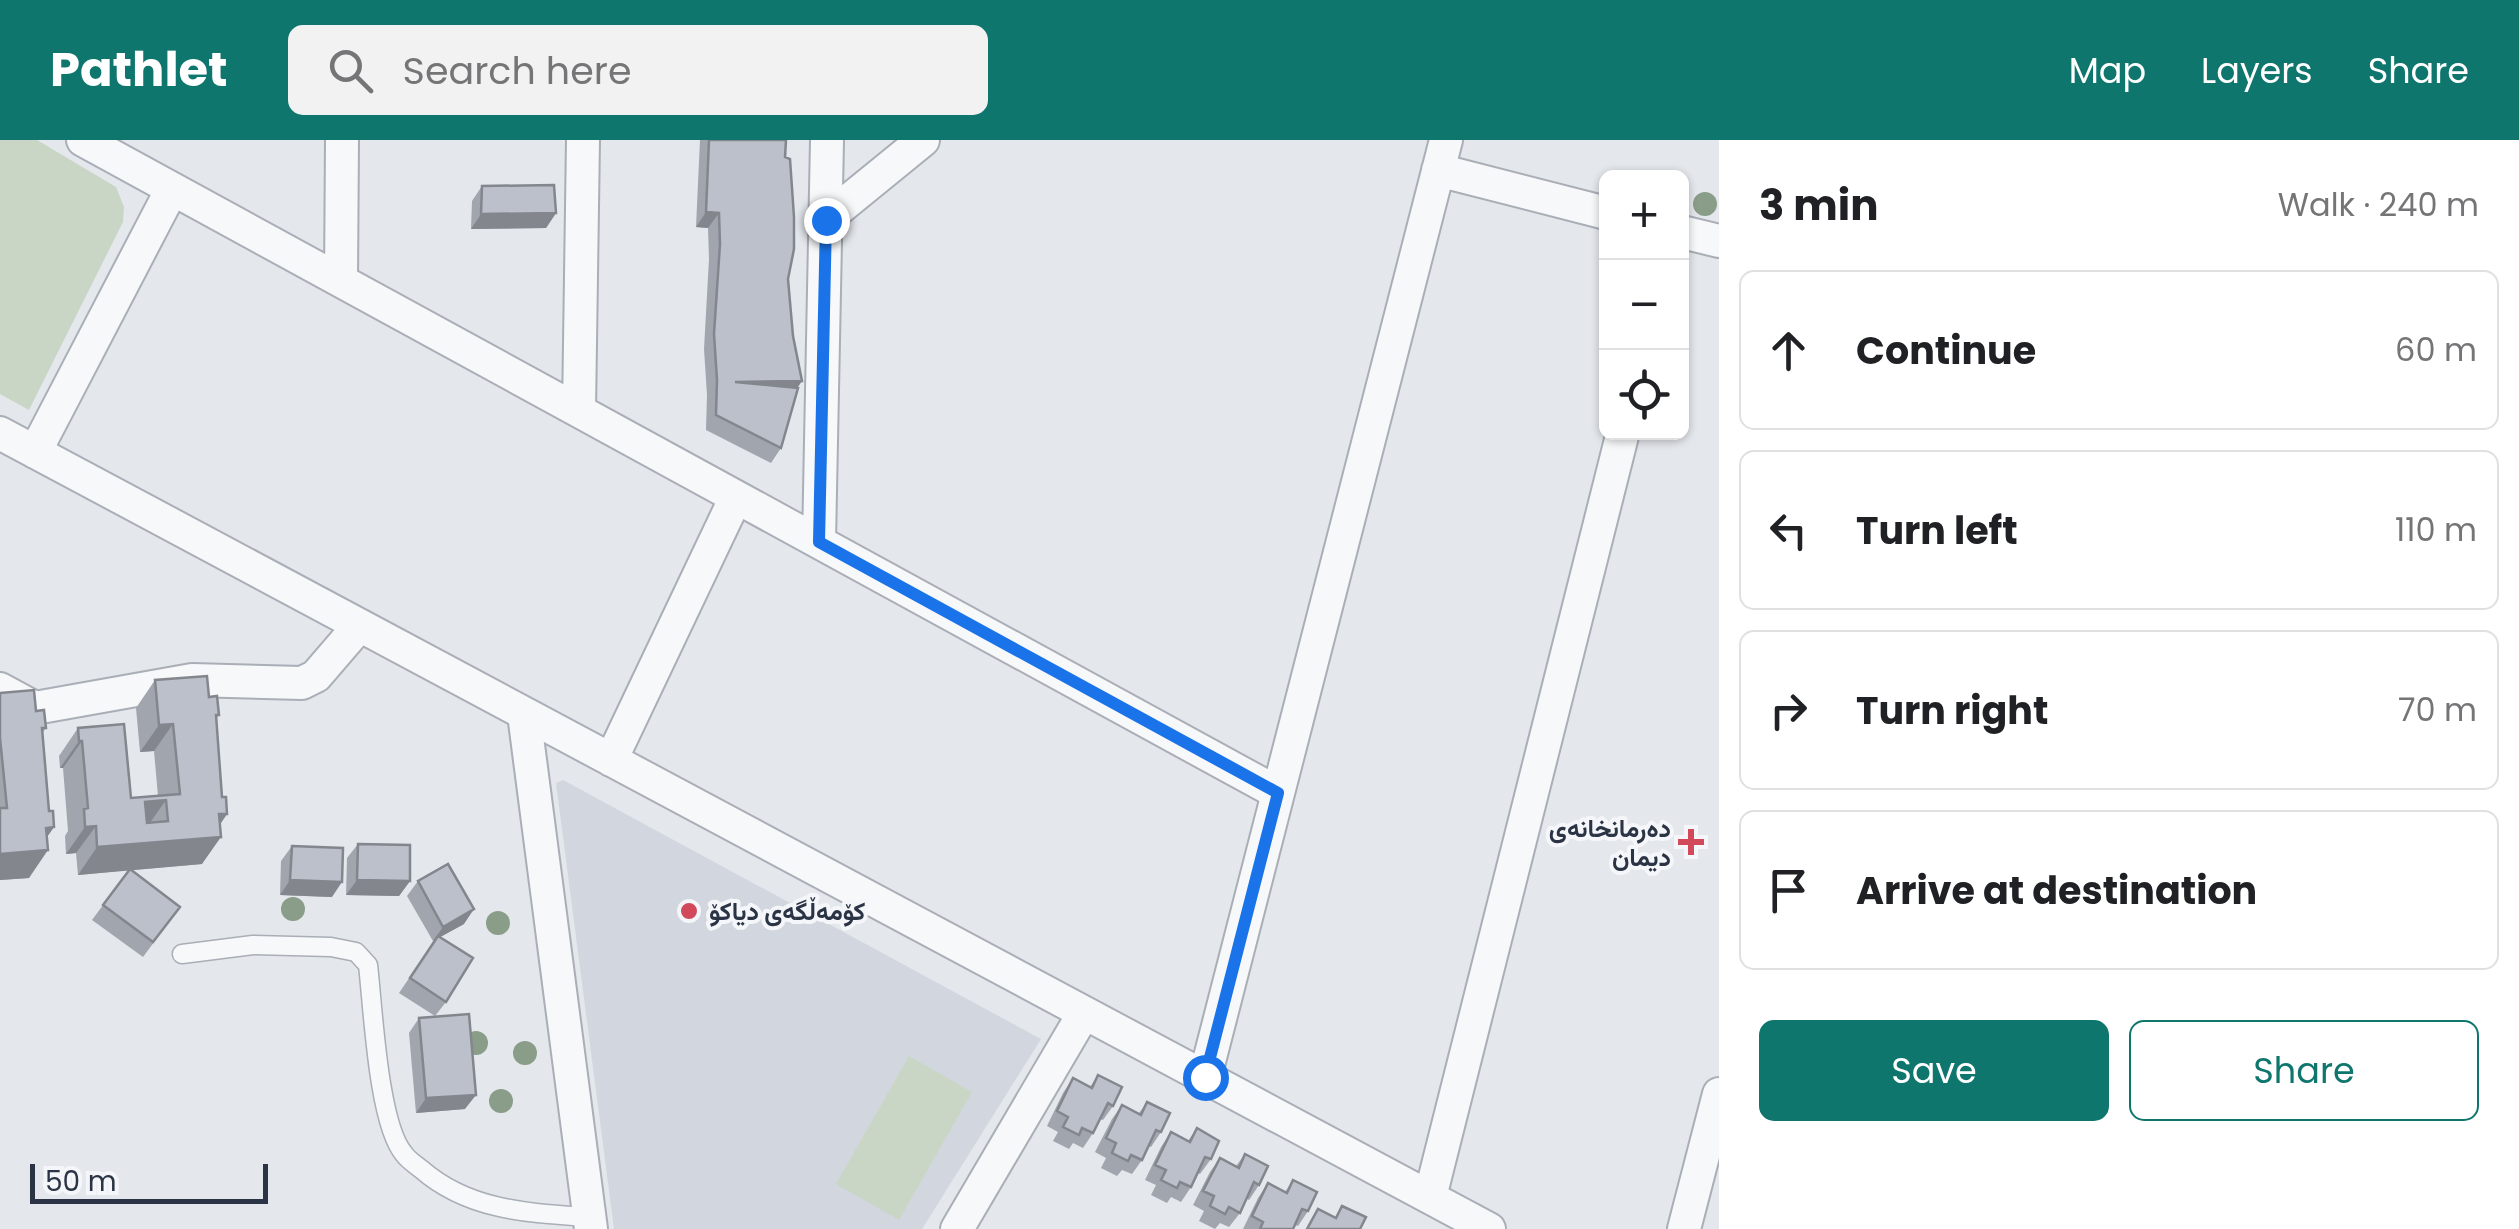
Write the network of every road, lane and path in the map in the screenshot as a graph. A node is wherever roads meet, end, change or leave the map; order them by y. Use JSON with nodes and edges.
{"nodes":[{"id":1,"x":342,"y":140,"type":"edge"},
{"id":2,"x":583,"y":140,"type":"edge"},
{"id":3,"x":827,"y":140,"type":"edge"},
{"id":4,"x":922,"y":140,"type":"edge"},
{"id":5,"x":100,"y":145,"type":"edge"},
{"id":6,"x":1442,"y":155,"type":"edge"},
{"id":7,"x":172,"y":189,"type":"junction"},
{"id":8,"x":1599,"y":211,"type":"edge"},
{"id":9,"x":826,"y":220,"type":"junction"},
{"id":10,"x":1689,"y":234,"type":"edge"},
{"id":11,"x":1719,"y":241,"type":"edge"},
{"id":12,"x":341,"y":280,"type":"junction"},
{"id":13,"x":579,"y":411,"type":"junction"},
{"id":14,"x":0,"y":433,"type":"edge"},
{"id":15,"x":1621,"y":440,"type":"edge"},
{"id":16,"x":35,"y":452,"type":"junction"},
{"id":17,"x":736,"y":496,"type":"junction"},
{"id":18,"x":819,"y":542,"type":"junction"},
{"id":19,"x":359,"y":626,"type":"junction"},
{"id":20,"x":0,"y":689,"type":"edge"},
{"id":21,"x":35,"y":708,"type":"junction"},
{"id":22,"x":0,"y":711,"type":"edge"},
{"id":23,"x":524,"y":714,"type":"junction"},
{"id":24,"x":611,"y":760,"type":"junction"},
{"id":25,"x":1278,"y":793,"type":"junction"},
{"id":26,"x":182,"y":954,"type":"dead end"},
{"id":27,"x":1084,"y":1013,"type":"junction"},
{"id":28,"x":1205,"y":1077,"type":"junction"},
{"id":29,"x":1719,"y":1094,"type":"edge"},
{"id":30,"x":1430,"y":1197,"type":"junction"},
{"id":31,"x":590,"y":1223,"type":"edge"},
{"id":32,"x":957,"y":1229,"type":"edge"},
{"id":33,"x":1489,"y":1229,"type":"edge"},
{"id":34,"x":1684,"y":1229,"type":"edge"}],
"edges":[{"from":1,"to":12,"type":"street"},
{"from":2,"to":13,"type":"street"},
{"from":3,"to":9,"type":"street"},
{"from":4,"to":9,"type":"street"},
{"from":5,"to":7,"type":"street"},
{"from":6,"to":8,"type":"street"},
{"from":6,"to":25,"type":"street"},
{"from":7,"to":12,"type":"street"},
{"from":7,"to":16,"type":"street"},
{"from":9,"to":18,"type":"street"},
{"from":10,"to":11,"type":"street"},
{"from":12,"to":13,"type":"street"},
{"from":13,"to":17,"type":"street"},
{"from":14,"to":16,"type":"street"},
{"from":15,"to":30,"type":"street"},
{"from":16,"to":19,"type":"street"},
{"from":17,"to":18,"type":"street"},
{"from":17,"to":24,"type":"street"},
{"from":18,"to":25,"type":"street"},
{"from":19,"to":21,"type":"street"},
{"from":19,"to":23,"type":"street"},
{"from":20,"to":21,"type":"street"},
{"from":21,"to":22,"type":"street"},
{"from":23,"to":24,"type":"street"},
{"from":23,"to":31,"type":"street"},
{"from":24,"to":27,"type":"street"},
{"from":25,"to":28,"type":"street"},
{"from":26,"to":31,"type":"lane"},
{"from":27,"to":28,"type":"street"},
{"from":27,"to":32,"type":"street"},
{"from":28,"to":30,"type":"street"},
{"from":29,"to":34,"type":"street"},
{"from":30,"to":33,"type":"street"}]}
